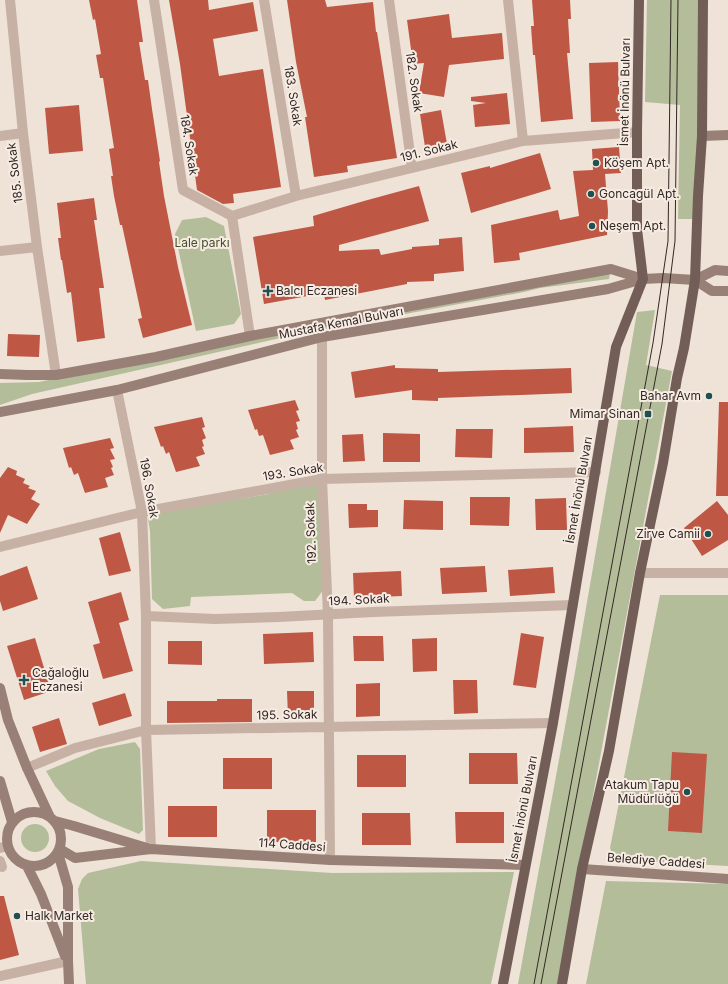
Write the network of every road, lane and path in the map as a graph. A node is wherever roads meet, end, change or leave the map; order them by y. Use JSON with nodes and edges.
{"nodes":[{"id":1,"x":10,"y":0,"type":"edge"},
{"id":2,"x":154,"y":0,"type":"edge"},
{"id":3,"x":264,"y":0,"type":"edge"},
{"id":4,"x":389,"y":0,"type":"edge"},
{"id":5,"x":508,"y":0,"type":"edge"},
{"id":6,"x":639,"y":0,"type":"edge"},
{"id":7,"x":703,"y":0,"type":"edge"},
{"id":8,"x":637,"y":132,"type":"junction"},
{"id":9,"x":23,"y":133,"type":"junction"},
{"id":10,"x":728,"y":135,"type":"edge"},
{"id":11,"x":0,"y":136,"type":"edge"},
{"id":12,"x":702,"y":136,"type":"junction"},
{"id":13,"x":523,"y":140,"type":"junction"},
{"id":14,"x":412,"y":168,"type":"junction"},
{"id":15,"x":296,"y":196,"type":"junction"},
{"id":16,"x":232,"y":216,"type":"junction"},
{"id":17,"x":37,"y":247,"type":"junction"},
{"id":18,"x":0,"y":251,"type":"edge"},
{"id":19,"x":728,"y":270,"type":"edge"},
{"id":20,"x":643,"y":279,"type":"junction"},
{"id":21,"x":695,"y":280,"type":"junction"},
{"id":22,"x":728,"y":291,"type":"edge"},
{"id":23,"x":250,"y":336,"type":"junction"},
{"id":24,"x":322,"y":338,"type":"junction"},
{"id":25,"x":0,"y":374,"type":"edge"},
{"id":26,"x":56,"y":375,"type":"junction"},
{"id":27,"x":117,"y":390,"type":"junction"},
{"id":28,"x":0,"y":412,"type":"edge"},
{"id":29,"x":596,"y":472,"type":"junction"},
{"id":30,"x":322,"y":479,"type":"junction"},
{"id":31,"x":142,"y":512,"type":"junction"},
{"id":32,"x":0,"y":547,"type":"edge"},
{"id":33,"x":640,"y":573,"type":"junction"},
{"id":34,"x":728,"y":573,"type":"edge"},
{"id":35,"x":573,"y":605,"type":"junction"},
{"id":36,"x":328,"y":614,"type":"junction"},
{"id":37,"x":146,"y":616,"type":"junction"},
{"id":38,"x":0,"y":688,"type":"edge"},
{"id":39,"x":553,"y":723,"type":"junction"},
{"id":40,"x":329,"y":727,"type":"junction"},
{"id":41,"x":146,"y":730,"type":"junction"},
{"id":42,"x":27,"y":768,"type":"junction"},
{"id":43,"x":0,"y":780,"type":"edge"},
{"id":44,"x":53,"y":819,"type":"junction"},
{"id":45,"x":12,"y":822,"type":"junction"},
{"id":46,"x":4,"y":847,"type":"edge"},
{"id":47,"x":151,"y":849,"type":"junction"},
{"id":48,"x":59,"y":851,"type":"junction"},
{"id":49,"x":330,"y":860,"type":"junction"},
{"id":50,"x":525,"y":865,"type":"junction"},
{"id":51,"x":26,"y":866,"type":"junction"},
{"id":52,"x":582,"y":869,"type":"junction"},
{"id":53,"x":728,"y":879,"type":"edge"},
{"id":54,"x":68,"y":961,"type":"junction"},
{"id":55,"x":0,"y":976,"type":"edge"},
{"id":56,"x":69,"y":984,"type":"edge"},
{"id":57,"x":503,"y":984,"type":"edge"},
{"id":58,"x":562,"y":984,"type":"edge"}],
"edges":[{"from":1,"to":9,"type":"street","name":"185. Sokak"},
{"from":2,"to":16,"type":"street","name":"184. Sokak"},
{"from":3,"to":15,"type":"street","name":"183. Sokak"},
{"from":4,"to":14,"type":"street","name":"182. Sokak"},
{"from":5,"to":13,"type":"street"},
{"from":6,"to":8,"type":"main road","name":"İsmet İnönü Bulvarı"},
{"from":7,"to":12,"type":"main road"},
{"from":8,"to":13,"type":"street","name":"191. Sokak"},
{"from":8,"to":20,"type":"main road","name":"İsmet İnönü Bulvarı"},
{"from":9,"to":11,"type":"street"},
{"from":9,"to":17,"type":"street","name":"185. Sokak"},
{"from":10,"to":12,"type":"main road"},
{"from":12,"to":21,"type":"main road"},
{"from":13,"to":14,"type":"street","name":"191. Sokak"},
{"from":14,"to":15,"type":"street","name":"191. Sokak"},
{"from":15,"to":16,"type":"street","name":"191. Sokak"},
{"from":16,"to":23,"type":"street"},
{"from":17,"to":18,"type":"street"},
{"from":17,"to":26,"type":"street","name":"185. Sokak"},
{"from":19,"to":21,"type":"main road"},
{"from":20,"to":21,"type":"main road","name":"Mustafa Kemal Bulvarı"},
{"from":20,"to":23,"type":"main road","name":"Mustafa Kemal Bulvarı"},
{"from":20,"to":24,"type":"main road","name":"Mustafa Kemal Bulvarı"},
{"from":20,"to":29,"type":"main road","name":"İsmet İnönü Bulvarı"},
{"from":21,"to":22,"type":"main road","name":"Mustafa Kemal Bulvarı"},
{"from":21,"to":33,"type":"main road"},
{"from":23,"to":26,"type":"main road","name":"Mustafa Kemal Bulvarı"},
{"from":24,"to":27,"type":"main road","name":"Mustafa Kemal Bulvarı"},
{"from":24,"to":30,"type":"street","name":"192. Sokak"},
{"from":25,"to":26,"type":"main road","name":"Mustafa Kemal Bulvarı"},
{"from":27,"to":28,"type":"main road","name":"Mustafa Kemal Bulvarı"},
{"from":27,"to":31,"type":"street","name":"196. Sokak"},
{"from":29,"to":30,"type":"street","name":"193. Sokak"},
{"from":29,"to":35,"type":"main road","name":"İsmet İnönü Bulvarı"},
{"from":30,"to":31,"type":"street","name":"193. Sokak"},
{"from":30,"to":36,"type":"street","name":"192. Sokak"},
{"from":31,"to":32,"type":"street","name":"193. Sokak"},
{"from":31,"to":37,"type":"street","name":"196. Sokak"},
{"from":33,"to":34,"type":"street"},
{"from":33,"to":52,"type":"main road"},
{"from":35,"to":36,"type":"street","name":"194. Sokak"},
{"from":35,"to":39,"type":"main road","name":"İsmet İnönü Bulvarı"},
{"from":36,"to":37,"type":"street","name":"194. Sokak"},
{"from":36,"to":40,"type":"street","name":"192. Sokak"},
{"from":37,"to":41,"type":"street","name":"196. Sokak"},
{"from":38,"to":42,"type":"main road"},
{"from":39,"to":40,"type":"street","name":"195. Sokak"},
{"from":39,"to":50,"type":"main road","name":"İsmet İnönü Bulvarı"},
{"from":40,"to":41,"type":"street","name":"195. Sokak"},
{"from":40,"to":49,"type":"street","name":"192. Sokak"},
{"from":41,"to":42,"type":"street","name":"195. Sokak"},
{"from":41,"to":47,"type":"street","name":"196. Sokak"},
{"from":42,"to":44,"type":"main road"},
{"from":43,"to":45,"type":"main road"},
{"from":44,"to":45,"type":"main road"},
{"from":44,"to":47,"type":"main road"},
{"from":44,"to":48,"type":"main road"},
{"from":45,"to":46,"type":"main road"},
{"from":46,"to":51,"type":"main road"},
{"from":47,"to":48,"type":"main road","name":"114 Caddesi"},
{"from":47,"to":49,"type":"main road","name":"114 Caddesi"},
{"from":48,"to":51,"type":"main road"},
{"from":48,"to":54,"type":"main road"},
{"from":49,"to":50,"type":"main road","name":"114 Caddesi"},
{"from":50,"to":57,"type":"main road","name":"İsmet İnönü Bulvarı"},
{"from":51,"to":54,"type":"main road"},
{"from":52,"to":53,"type":"main road","name":"Belediye Caddesi"},
{"from":52,"to":58,"type":"main road"},
{"from":54,"to":55,"type":"street"},
{"from":54,"to":56,"type":"main road"}]}
